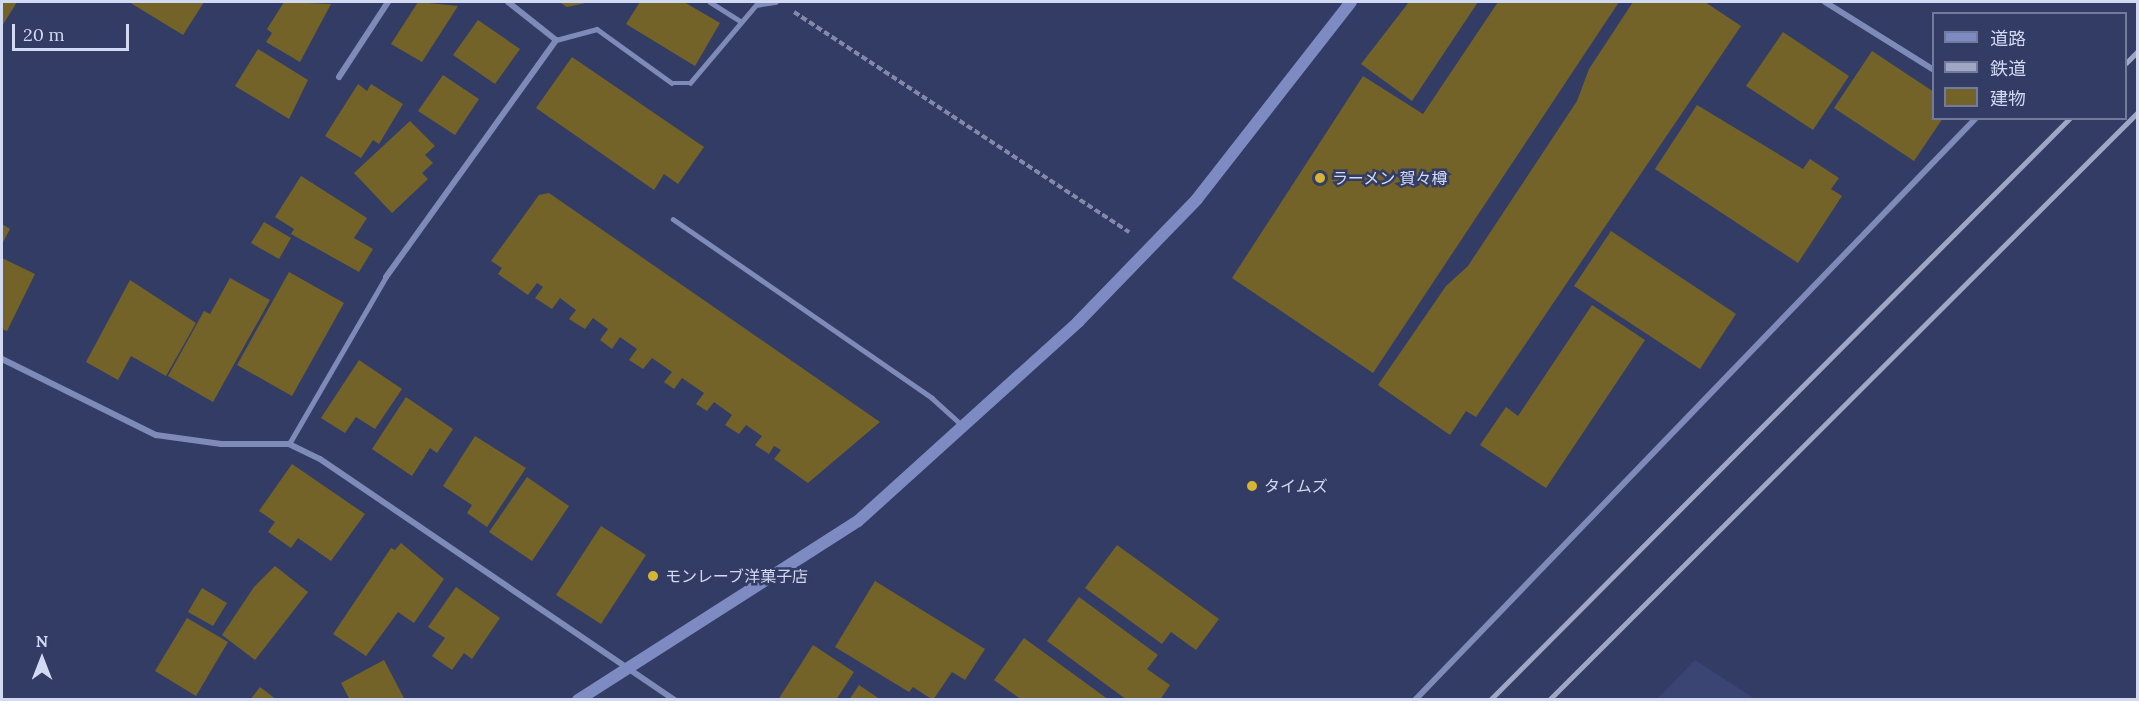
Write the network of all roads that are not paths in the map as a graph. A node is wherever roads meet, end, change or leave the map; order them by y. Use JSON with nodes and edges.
{"nodes":[{"id":1,"x":388,"y":2,"type":"edge"},
{"id":2,"x":508,"y":2,"type":"edge"},
{"id":3,"x":710,"y":2,"type":"edge"},
{"id":4,"x":776,"y":2,"type":"edge"},
{"id":5,"x":1350,"y":2,"type":"edge"},
{"id":6,"x":1825,"y":2,"type":"edge"},
{"id":7,"x":740,"y":21,"type":"junction"},
{"id":8,"x":556,"y":40,"type":"junction"},
{"id":9,"x":1932,"y":69,"type":"edge"},
{"id":10,"x":339,"y":77,"type":"dead end"},
{"id":11,"x":1975,"y":120,"type":"edge"},
{"id":12,"x":673,"y":219,"type":"dead end"},
{"id":13,"x":386,"y":277,"type":"joint"},
{"id":14,"x":2,"y":359,"type":"edge"},
{"id":15,"x":963,"y":426,"type":"junction"},
{"id":16,"x":289,"y":444,"type":"junction"},
{"id":17,"x":623,"y":669,"type":"junction"},
{"id":18,"x":578,"y":699,"type":"edge"},
{"id":19,"x":675,"y":699,"type":"edge"},
{"id":20,"x":1415,"y":699,"type":"edge"}],
"edges":[{"from":1,"to":10,"type":"street"},
{"from":2,"to":8,"type":"street"},
{"from":3,"to":7,"type":"lane"},
{"from":4,"to":7,"type":"lane"},
{"from":5,"to":15,"type":"street"},
{"from":6,"to":9,"type":"street"},
{"from":7,"to":8,"type":"lane"},
{"from":8,"to":13,"type":"street"},
{"from":11,"to":20,"type":"street"},
{"from":12,"to":15,"type":"lane"},
{"from":13,"to":16,"type":"lane"},
{"from":14,"to":16,"type":"street"},
{"from":15,"to":17,"type":"street"},
{"from":16,"to":17,"type":"street"},
{"from":17,"to":18,"type":"street"},
{"from":17,"to":19,"type":"street"}]}
